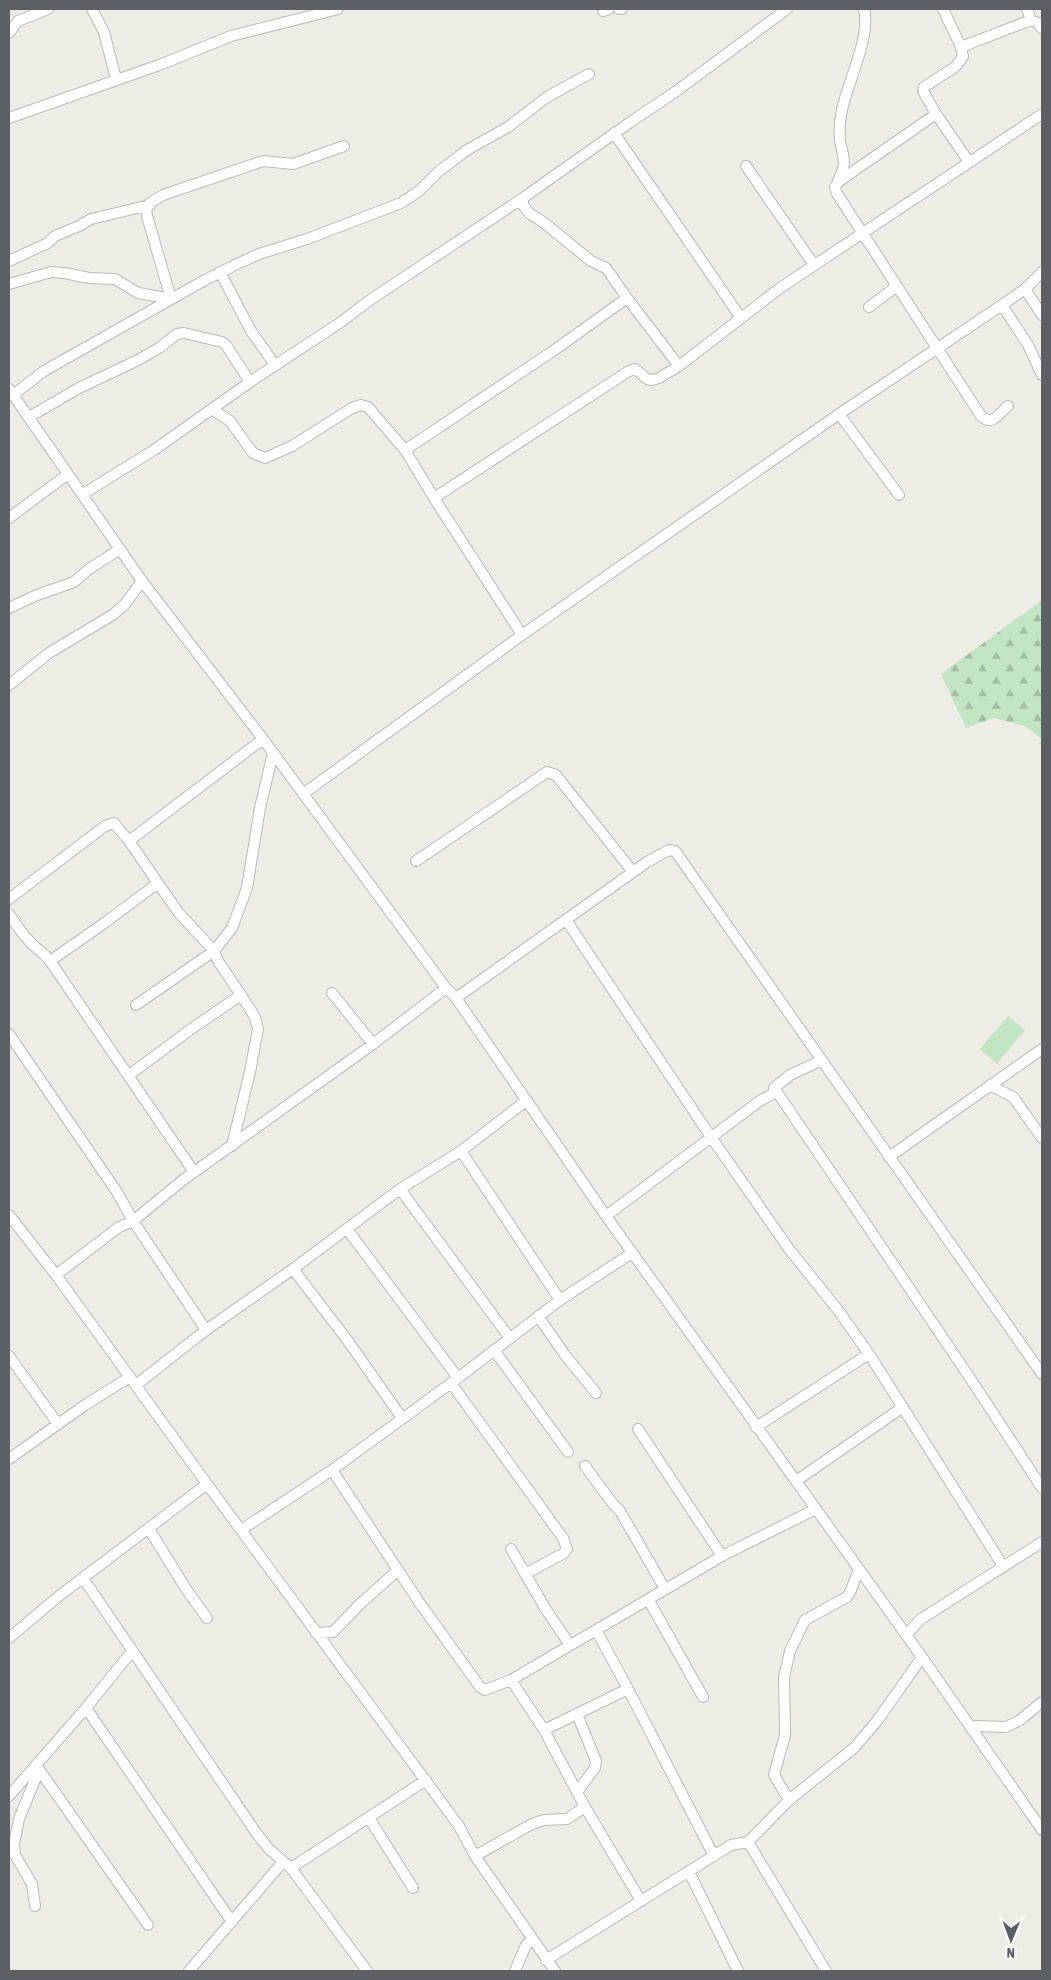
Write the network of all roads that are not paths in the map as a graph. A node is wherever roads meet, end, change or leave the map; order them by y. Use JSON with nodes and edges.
{"nodes":[{"id":1,"x":48,"y":9,"type":"edge"},
{"id":2,"x":92,"y":9,"type":"edge"},
{"id":3,"x":338,"y":9,"type":"edge"},
{"id":4,"x":787,"y":9,"type":"edge"},
{"id":5,"x":864,"y":9,"type":"edge"},
{"id":6,"x":943,"y":9,"type":"edge"},
{"id":7,"x":1027,"y":9,"type":"edge"},
{"id":8,"x":1030,"y":20,"type":"junction"},
{"id":9,"x":1042,"y":28,"type":"edge"},
{"id":10,"x":9,"y":33,"type":"edge"},
{"id":11,"x":961,"y":46,"type":"junction"},
{"id":12,"x":590,"y":74,"type":"dead end"},
{"id":13,"x":116,"y":80,"type":"junction"},
{"id":14,"x":936,"y":114,"type":"junction"},
{"id":15,"x":1042,"y":114,"type":"edge"},
{"id":16,"x":9,"y":118,"type":"edge"},
{"id":17,"x":614,"y":133,"type":"junction"},
{"id":18,"x":344,"y":146,"type":"dead end"},
{"id":19,"x":969,"y":162,"type":"junction"},
{"id":20,"x":746,"y":166,"type":"dead end"},
{"id":21,"x":838,"y":182,"type":"junction"},
{"id":22,"x":523,"y":198,"type":"junction"},
{"id":23,"x":150,"y":205,"type":"junction"},
{"id":24,"x":862,"y":234,"type":"junction"},
{"id":25,"x":9,"y":261,"type":"edge"},
{"id":26,"x":814,"y":266,"type":"junction"},
{"id":27,"x":220,"y":272,"type":"junction"},
{"id":28,"x":1042,"y":272,"type":"edge"},
{"id":29,"x":9,"y":284,"type":"edge"},
{"id":30,"x":897,"y":286,"type":"junction"},
{"id":31,"x":1025,"y":288,"type":"junction"},
{"id":32,"x":627,"y":298,"type":"junction"},
{"id":33,"x":168,"y":300,"type":"junction"},
{"id":34,"x":1002,"y":305,"type":"junction"},
{"id":35,"x":869,"y":307,"type":"dead end"},
{"id":36,"x":1042,"y":315,"type":"edge"},
{"id":37,"x":741,"y":318,"type":"junction"},
{"id":38,"x":938,"y":348,"type":"junction"},
{"id":39,"x":274,"y":365,"type":"junction"},
{"id":40,"x":679,"y":366,"type":"junction"},
{"id":41,"x":1042,"y":375,"type":"edge"},
{"id":42,"x":250,"y":382,"type":"junction"},
{"id":43,"x":11,"y":392,"type":"edge"},
{"id":44,"x":1008,"y":406,"type":"dead end"},
{"id":45,"x":213,"y":410,"type":"junction"},
{"id":46,"x":839,"y":414,"type":"junction"},
{"id":47,"x":29,"y":417,"type":"junction"},
{"id":48,"x":405,"y":450,"type":"junction"},
{"id":49,"x":68,"y":474,"type":"junction"},
{"id":50,"x":82,"y":494,"type":"junction"},
{"id":51,"x":899,"y":495,"type":"dead end"},
{"id":52,"x":434,"y":498,"type":"junction"},
{"id":53,"x":9,"y":518,"type":"edge"},
{"id":54,"x":120,"y":549,"type":"junction"},
{"id":55,"x":142,"y":581,"type":"junction"},
{"id":56,"x":9,"y":608,"type":"edge"},
{"id":57,"x":522,"y":635,"type":"junction"},
{"id":58,"x":9,"y":685,"type":"edge"},
{"id":59,"x":263,"y":739,"type":"junction"},
{"id":60,"x":273,"y":753,"type":"junction"},
{"id":61,"x":303,"y":794,"type":"junction"},
{"id":62,"x":129,"y":841,"type":"junction"},
{"id":63,"x":416,"y":861,"type":"dead end"},
{"id":64,"x":633,"y":872,"type":"junction"},
{"id":65,"x":158,"y":883,"type":"junction"},
{"id":66,"x":9,"y":898,"type":"edge"},
{"id":67,"x":9,"y":914,"type":"edge"},
{"id":68,"x":566,"y":920,"type":"junction"},
{"id":69,"x":214,"y":951,"type":"junction"},
{"id":70,"x":50,"y":961,"type":"junction"},
{"id":71,"x":446,"y":988,"type":"junction"},
{"id":72,"x":332,"y":993,"type":"dead end"},
{"id":73,"x":241,"y":995,"type":"junction"},
{"id":74,"x":456,"y":998,"type":"junction"},
{"id":75,"x":136,"y":1005,"type":"dead end"},
{"id":76,"x":9,"y":1034,"type":"edge"},
{"id":77,"x":374,"y":1044,"type":"junction"},
{"id":78,"x":1042,"y":1049,"type":"edge"},
{"id":79,"x":822,"y":1060,"type":"junction"},
{"id":80,"x":129,"y":1075,"type":"junction"},
{"id":81,"x":990,"y":1085,"type":"junction"},
{"id":82,"x":777,"y":1092,"type":"junction"},
{"id":83,"x":527,"y":1100,"type":"junction"},
{"id":84,"x":711,"y":1137,"type":"junction"},
{"id":85,"x":1042,"y":1138,"type":"edge"},
{"id":86,"x":232,"y":1146,"type":"junction"},
{"id":87,"x":461,"y":1152,"type":"junction"},
{"id":88,"x":889,"y":1157,"type":"junction"},
{"id":89,"x":194,"y":1172,"type":"junction"},
{"id":90,"x":400,"y":1189,"type":"junction"},
{"id":91,"x":606,"y":1216,"type":"junction"},
{"id":92,"x":9,"y":1217,"type":"edge"},
{"id":93,"x":133,"y":1222,"type":"junction"},
{"id":94,"x":347,"y":1228,"type":"junction"},
{"id":95,"x":632,"y":1254,"type":"junction"},
{"id":96,"x":293,"y":1269,"type":"junction"},
{"id":97,"x":56,"y":1275,"type":"junction"},
{"id":98,"x":560,"y":1300,"type":"junction"},
{"id":99,"x":538,"y":1316,"type":"junction"},
{"id":100,"x":206,"y":1330,"type":"junction"},
{"id":101,"x":509,"y":1337,"type":"junction"},
{"id":102,"x":494,"y":1350,"type":"junction"},
{"id":103,"x":868,"y":1354,"type":"junction"},
{"id":104,"x":9,"y":1356,"type":"edge"},
{"id":105,"x":1042,"y":1374,"type":"edge"},
{"id":106,"x":454,"y":1380,"type":"junction"},
{"id":107,"x":133,"y":1381,"type":"junction"},
{"id":108,"x":596,"y":1393,"type":"dead end"},
{"id":109,"x":903,"y":1407,"type":"junction"},
{"id":110,"x":402,"y":1418,"type":"junction"},
{"id":111,"x":58,"y":1424,"type":"junction"},
{"id":112,"x":756,"y":1426,"type":"junction"},
{"id":113,"x":638,"y":1429,"type":"dead end"},
{"id":114,"x":568,"y":1452,"type":"dead end"},
{"id":115,"x":9,"y":1459,"type":"edge"},
{"id":116,"x":585,"y":1466,"type":"dead end"},
{"id":117,"x":332,"y":1470,"type":"junction"},
{"id":118,"x":796,"y":1481,"type":"junction"},
{"id":119,"x":207,"y":1484,"type":"junction"},
{"id":120,"x":1042,"y":1488,"type":"edge"},
{"id":121,"x":816,"y":1509,"type":"junction"},
{"id":122,"x":149,"y":1529,"type":"junction"},
{"id":123,"x":241,"y":1530,"type":"junction"},
{"id":124,"x":1042,"y":1542,"type":"edge"},
{"id":125,"x":510,"y":1549,"type":"dead end"},
{"id":126,"x":722,"y":1556,"type":"junction"},
{"id":127,"x":1003,"y":1566,"type":"junction"},
{"id":128,"x":398,"y":1570,"type":"junction"},
{"id":129,"x":859,"y":1570,"type":"junction"},
{"id":130,"x":525,"y":1574,"type":"junction"},
{"id":131,"x":83,"y":1578,"type":"junction"},
{"id":132,"x":665,"y":1589,"type":"junction"},
{"id":133,"x":648,"y":1599,"type":"junction"},
{"id":134,"x":207,"y":1618,"type":"dead end"},
{"id":135,"x":596,"y":1630,"type":"junction"},
{"id":136,"x":316,"y":1633,"type":"junction"},
{"id":137,"x":906,"y":1635,"type":"junction"},
{"id":138,"x":9,"y":1638,"type":"edge"},
{"id":139,"x":570,"y":1645,"type":"junction"},
{"id":140,"x":132,"y":1651,"type":"junction"},
{"id":141,"x":922,"y":1657,"type":"junction"},
{"id":142,"x":511,"y":1680,"type":"junction"},
{"id":143,"x":628,"y":1689,"type":"junction"},
{"id":144,"x":703,"y":1697,"type":"dead end"},
{"id":145,"x":1042,"y":1702,"type":"edge"},
{"id":146,"x":86,"y":1708,"type":"junction"},
{"id":147,"x":577,"y":1714,"type":"junction"},
{"id":148,"x":544,"y":1730,"type":"junction"},
{"id":149,"x":973,"y":1730,"type":"junction"},
{"id":150,"x":38,"y":1768,"type":"junction"},
{"id":151,"x":426,"y":1780,"type":"junction"},
{"id":152,"x":577,"y":1792,"type":"junction"},
{"id":153,"x":9,"y":1796,"type":"edge"},
{"id":154,"x":789,"y":1800,"type":"junction"},
{"id":155,"x":584,"y":1807,"type":"junction"},
{"id":156,"x":369,"y":1818,"type":"junction"},
{"id":157,"x":1042,"y":1830,"type":"edge"},
{"id":158,"x":748,"y":1842,"type":"junction"},
{"id":159,"x":475,"y":1856,"type":"junction"},
{"id":160,"x":714,"y":1856,"type":"junction"},
{"id":161,"x":287,"y":1865,"type":"junction"},
{"id":162,"x":689,"y":1872,"type":"junction"},
{"id":163,"x":413,"y":1888,"type":"dead end"},
{"id":164,"x":641,"y":1901,"type":"junction"},
{"id":165,"x":35,"y":1906,"type":"dead end"},
{"id":166,"x":232,"y":1922,"type":"junction"},
{"id":167,"x":148,"y":1926,"type":"dead end"},
{"id":168,"x":533,"y":1940,"type":"junction"},
{"id":169,"x":546,"y":1960,"type":"junction"},
{"id":170,"x":189,"y":1971,"type":"edge"},
{"id":171,"x":367,"y":1971,"type":"edge"},
{"id":172,"x":515,"y":1971,"type":"edge"},
{"id":173,"x":555,"y":1971,"type":"edge"},
{"id":174,"x":738,"y":1971,"type":"edge"},
{"id":175,"x":826,"y":1971,"type":"edge"}],
"edges":[{"from":1,"to":10,"type":"street"},
{"from":2,"to":13,"type":"street"},
{"from":3,"to":13,"type":"street"},
{"from":4,"to":17,"type":"street"},
{"from":5,"to":21,"type":"street"},
{"from":6,"to":11,"type":"street"},
{"from":7,"to":8,"type":"street"},
{"from":8,"to":9,"type":"street"},
{"from":8,"to":11,"type":"street"},
{"from":11,"to":14,"type":"street"},
{"from":12,"to":27,"type":"street"},
{"from":13,"to":16,"type":"street"},
{"from":14,"to":19,"type":"street"},
{"from":14,"to":21,"type":"street"},
{"from":15,"to":19,"type":"street"},
{"from":17,"to":22,"type":"street"},
{"from":17,"to":37,"type":"street"},
{"from":18,"to":23,"type":"street"},
{"from":19,"to":24,"type":"street"},
{"from":20,"to":26,"type":"street"},
{"from":21,"to":24,"type":"street"},
{"from":22,"to":32,"type":"street"},
{"from":22,"to":39,"type":"street"},
{"from":23,"to":25,"type":"street"},
{"from":23,"to":33,"type":"street"},
{"from":24,"to":26,"type":"street"},
{"from":24,"to":30,"type":"street"},
{"from":26,"to":37,"type":"street"},
{"from":27,"to":33,"type":"street"},
{"from":27,"to":39,"type":"street"},
{"from":28,"to":31,"type":"street"},
{"from":29,"to":33,"type":"street"},
{"from":30,"to":35,"type":"street"},
{"from":30,"to":38,"type":"street"},
{"from":31,"to":34,"type":"street"},
{"from":31,"to":36,"type":"street"},
{"from":32,"to":40,"type":"street"},
{"from":32,"to":48,"type":"street"},
{"from":33,"to":43,"type":"street"},
{"from":34,"to":38,"type":"street"},
{"from":34,"to":41,"type":"street"},
{"from":37,"to":40,"type":"street"},
{"from":38,"to":44,"type":"street"},
{"from":38,"to":46,"type":"street"},
{"from":39,"to":42,"type":"street"},
{"from":40,"to":52,"type":"street"},
{"from":42,"to":45,"type":"street"},
{"from":42,"to":47,"type":"street"},
{"from":43,"to":47,"type":"street"},
{"from":45,"to":48,"type":"street"},
{"from":45,"to":50,"type":"street"},
{"from":46,"to":51,"type":"street"},
{"from":46,"to":57,"type":"street"},
{"from":47,"to":49,"type":"street"},
{"from":48,"to":52,"type":"street"},
{"from":49,"to":50,"type":"street"},
{"from":49,"to":53,"type":"street"},
{"from":50,"to":54,"type":"street"},
{"from":52,"to":57,"type":"street"},
{"from":54,"to":55,"type":"street"},
{"from":54,"to":56,"type":"street"},
{"from":55,"to":58,"type":"street"},
{"from":55,"to":59,"type":"street"},
{"from":57,"to":61,"type":"street"},
{"from":59,"to":60,"type":"street"},
{"from":59,"to":62,"type":"street"},
{"from":60,"to":61,"type":"street"},
{"from":60,"to":69,"type":"street"},
{"from":61,"to":71,"type":"street"},
{"from":62,"to":65,"type":"street"},
{"from":62,"to":66,"type":"street"},
{"from":63,"to":64,"type":"street"},
{"from":64,"to":68,"type":"street"},
{"from":64,"to":79,"type":"street"},
{"from":65,"to":69,"type":"street"},
{"from":65,"to":70,"type":"street"},
{"from":67,"to":70,"type":"street"},
{"from":68,"to":74,"type":"street"},
{"from":68,"to":84,"type":"street"},
{"from":69,"to":73,"type":"street"},
{"from":69,"to":75,"type":"street"},
{"from":70,"to":80,"type":"street"},
{"from":71,"to":74,"type":"street"},
{"from":71,"to":77,"type":"street"},
{"from":72,"to":77,"type":"street"},
{"from":73,"to":80,"type":"street"},
{"from":73,"to":86,"type":"street"},
{"from":74,"to":83,"type":"street"},
{"from":76,"to":93,"type":"street"},
{"from":77,"to":86,"type":"street"},
{"from":78,"to":81,"type":"street"},
{"from":79,"to":82,"type":"street"},
{"from":79,"to":88,"type":"street"},
{"from":80,"to":89,"type":"street"},
{"from":81,"to":85,"type":"street"},
{"from":81,"to":88,"type":"street"},
{"from":82,"to":84,"type":"street"},
{"from":82,"to":120,"type":"street"},
{"from":83,"to":87,"type":"street"},
{"from":83,"to":91,"type":"street"},
{"from":84,"to":91,"type":"street"},
{"from":84,"to":103,"type":"street"},
{"from":86,"to":89,"type":"street"},
{"from":87,"to":90,"type":"street"},
{"from":87,"to":98,"type":"street"},
{"from":88,"to":105,"type":"street"},
{"from":89,"to":93,"type":"street"},
{"from":90,"to":94,"type":"street"},
{"from":90,"to":101,"type":"street"},
{"from":91,"to":95,"type":"street"},
{"from":92,"to":97,"type":"street"},
{"from":93,"to":97,"type":"street"},
{"from":93,"to":100,"type":"street"},
{"from":94,"to":96,"type":"street"},
{"from":94,"to":106,"type":"street"},
{"from":95,"to":98,"type":"street"},
{"from":95,"to":112,"type":"street"},
{"from":96,"to":100,"type":"street"},
{"from":96,"to":110,"type":"street"},
{"from":97,"to":107,"type":"street"},
{"from":98,"to":99,"type":"street"},
{"from":99,"to":101,"type":"street"},
{"from":99,"to":108,"type":"street"},
{"from":100,"to":107,"type":"street"},
{"from":101,"to":102,"type":"street"},
{"from":102,"to":106,"type":"street"},
{"from":102,"to":114,"type":"street"},
{"from":103,"to":109,"type":"street"},
{"from":103,"to":112,"type":"street"},
{"from":104,"to":111,"type":"street"},
{"from":106,"to":110,"type":"street"},
{"from":106,"to":130,"type":"street"},
{"from":107,"to":111,"type":"street"},
{"from":107,"to":119,"type":"street"},
{"from":109,"to":118,"type":"street"},
{"from":109,"to":127,"type":"street"},
{"from":110,"to":117,"type":"street"},
{"from":111,"to":115,"type":"street"},
{"from":112,"to":118,"type":"street"},
{"from":113,"to":126,"type":"street"},
{"from":116,"to":132,"type":"street"},
{"from":117,"to":123,"type":"street"},
{"from":117,"to":128,"type":"street"},
{"from":118,"to":121,"type":"street"},
{"from":119,"to":122,"type":"street"},
{"from":119,"to":123,"type":"street"},
{"from":121,"to":126,"type":"street"},
{"from":121,"to":129,"type":"street"},
{"from":122,"to":131,"type":"street"},
{"from":122,"to":134,"type":"street"},
{"from":123,"to":136,"type":"street"},
{"from":124,"to":127,"type":"street"},
{"from":125,"to":130,"type":"street"},
{"from":126,"to":132,"type":"street"},
{"from":127,"to":137,"type":"street"},
{"from":128,"to":136,"type":"street"},
{"from":128,"to":142,"type":"street"},
{"from":129,"to":137,"type":"street"},
{"from":129,"to":154,"type":"street"},
{"from":130,"to":139,"type":"street"},
{"from":131,"to":138,"type":"street"},
{"from":131,"to":140,"type":"street"},
{"from":132,"to":133,"type":"street"},
{"from":133,"to":135,"type":"street"},
{"from":133,"to":144,"type":"street"},
{"from":135,"to":139,"type":"street"},
{"from":135,"to":143,"type":"street"},
{"from":136,"to":151,"type":"street"},
{"from":137,"to":141,"type":"street"},
{"from":139,"to":142,"type":"street"},
{"from":140,"to":146,"type":"street"},
{"from":140,"to":161,"type":"street"},
{"from":141,"to":149,"type":"street"},
{"from":141,"to":154,"type":"street"},
{"from":142,"to":148,"type":"street"},
{"from":143,"to":147,"type":"street"},
{"from":143,"to":160,"type":"street"},
{"from":145,"to":149,"type":"street"},
{"from":146,"to":150,"type":"street"},
{"from":146,"to":166,"type":"street"},
{"from":147,"to":148,"type":"street"},
{"from":147,"to":152,"type":"street"},
{"from":148,"to":152,"type":"street"},
{"from":149,"to":157,"type":"street"},
{"from":150,"to":153,"type":"street"},
{"from":150,"to":165,"type":"street"},
{"from":150,"to":167,"type":"street"},
{"from":151,"to":156,"type":"street"},
{"from":151,"to":159,"type":"street"},
{"from":152,"to":155,"type":"street"},
{"from":154,"to":158,"type":"street"},
{"from":155,"to":159,"type":"street"},
{"from":155,"to":164,"type":"street"},
{"from":156,"to":161,"type":"street"},
{"from":156,"to":163,"type":"street"},
{"from":158,"to":160,"type":"street"},
{"from":158,"to":175,"type":"street"},
{"from":159,"to":168,"type":"street"},
{"from":160,"to":162,"type":"street"},
{"from":161,"to":166,"type":"street"},
{"from":161,"to":171,"type":"street"},
{"from":162,"to":164,"type":"street"},
{"from":162,"to":174,"type":"street"},
{"from":164,"to":169,"type":"street"},
{"from":166,"to":170,"type":"street"},
{"from":168,"to":169,"type":"street"},
{"from":168,"to":172,"type":"street"},
{"from":169,"to":173,"type":"street"}]}
